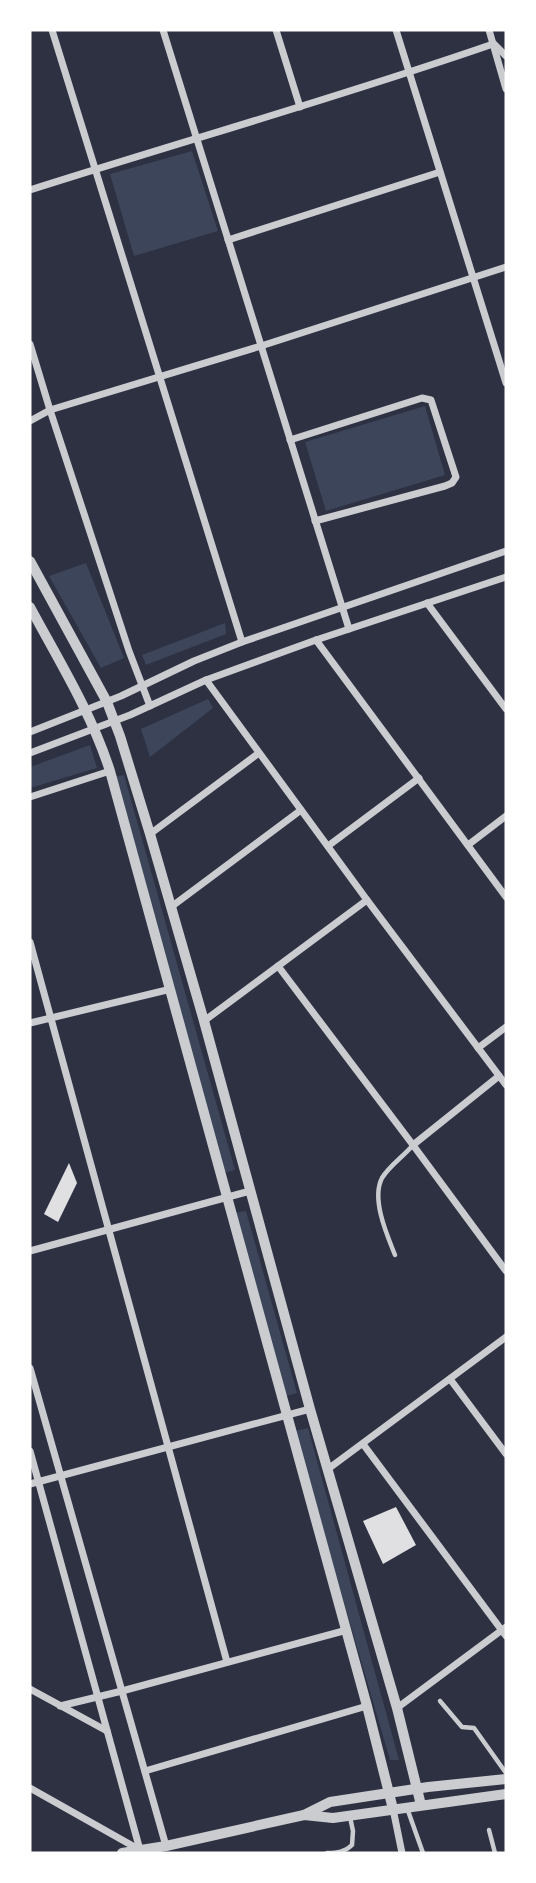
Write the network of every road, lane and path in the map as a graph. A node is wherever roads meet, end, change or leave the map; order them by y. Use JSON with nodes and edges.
{"nodes":[{"id":1,"x":52,"y":30,"type":"edge"},
{"id":2,"x":163,"y":30,"type":"edge"},
{"id":3,"x":276,"y":30,"type":"edge"},
{"id":4,"x":396,"y":30,"type":"edge"},
{"id":5,"x":489,"y":30,"type":"edge"},
{"id":6,"x":493,"y":44,"type":"junction"},
{"id":7,"x":506,"y":56,"type":"edge"},
{"id":8,"x":409,"y":73,"type":"junction"},
{"id":9,"x":506,"y":89,"type":"edge"},
{"id":10,"x":300,"y":107,"type":"junction"},
{"id":11,"x":197,"y":139,"type":"junction"},
{"id":12,"x":96,"y":169,"type":"junction"},
{"id":13,"x":440,"y":172,"type":"junction"},
{"id":14,"x":30,"y":190,"type":"edge"},
{"id":15,"x":228,"y":240,"type":"junction"},
{"id":16,"x":506,"y":267,"type":"edge"},
{"id":17,"x":473,"y":277,"type":"junction"},
{"id":18,"x":30,"y":344,"type":"edge"},
{"id":19,"x":261,"y":346,"type":"junction"},
{"id":20,"x":160,"y":376,"type":"junction"},
{"id":21,"x":506,"y":383,"type":"edge"},
{"id":22,"x":50,"y":410,"type":"junction"},
{"id":23,"x":30,"y":421,"type":"edge"},
{"id":24,"x":290,"y":440,"type":"junction"},
{"id":25,"x":315,"y":521,"type":"junction"},
{"id":26,"x":506,"y":551,"type":"edge"},
{"id":27,"x":30,"y":561,"type":"edge"},
{"id":28,"x":506,"y":577,"type":"edge"},
{"id":29,"x":427,"y":603,"type":"junction"},
{"id":30,"x":342,"y":607,"type":"junction"},
{"id":31,"x":31,"y":614,"type":"edge"},
{"id":32,"x":349,"y":629,"type":"junction"},
{"id":33,"x":316,"y":640,"type":"junction"},
{"id":34,"x":242,"y":642,"type":"junction"},
{"id":35,"x":206,"y":680,"type":"junction"},
{"id":36,"x":141,"y":687,"type":"junction"},
{"id":37,"x":107,"y":702,"type":"junction"},
{"id":38,"x":150,"y":706,"type":"junction"},
{"id":39,"x":506,"y":709,"type":"edge"},
{"id":40,"x":86,"y":710,"type":"junction"},
{"id":41,"x":114,"y":721,"type":"junction"},
{"id":42,"x":95,"y":728,"type":"junction"},
{"id":43,"x":30,"y":732,"type":"edge"},
{"id":44,"x":30,"y":752,"type":"edge"},
{"id":45,"x":260,"y":753,"type":"junction"},
{"id":46,"x":110,"y":771,"type":"junction"},
{"id":47,"x":418,"y":778,"type":"junction"},
{"id":48,"x":30,"y":797,"type":"edge"},
{"id":49,"x":301,"y":810,"type":"junction"},
{"id":50,"x":506,"y":816,"type":"edge"},
{"id":51,"x":150,"y":834,"type":"junction"},
{"id":52,"x":468,"y":845,"type":"junction"},
{"id":53,"x":328,"y":846,"type":"junction"},
{"id":54,"x":506,"y":897,"type":"edge"},
{"id":55,"x":367,"y":900,"type":"junction"},
{"id":56,"x":171,"y":907,"type":"junction"},
{"id":57,"x":30,"y":942,"type":"edge"},
{"id":58,"x":278,"y":966,"type":"junction"},
{"id":59,"x":170,"y":989,"type":"junction"},
{"id":60,"x":50,"y":1017,"type":"junction"},
{"id":61,"x":204,"y":1021,"type":"junction"},
{"id":62,"x":30,"y":1023,"type":"edge"},
{"id":63,"x":506,"y":1027,"type":"edge"},
{"id":64,"x":478,"y":1048,"type":"junction"},
{"id":65,"x":499,"y":1076,"type":"junction"},
{"id":66,"x":506,"y":1086,"type":"edge"},
{"id":67,"x":413,"y":1145,"type":"junction"},
{"id":68,"x":250,"y":1191,"type":"junction"},
{"id":69,"x":228,"y":1198,"type":"junction"},
{"id":70,"x":108,"y":1230,"type":"junction"},
{"id":71,"x":30,"y":1251,"type":"edge"},
{"id":72,"x":396,"y":1255,"type":"dead end"},
{"id":73,"x":506,"y":1271,"type":"edge"},
{"id":74,"x":506,"y":1337,"type":"edge"},
{"id":75,"x":30,"y":1368,"type":"edge"},
{"id":76,"x":450,"y":1379,"type":"junction"},
{"id":77,"x":310,"y":1409,"type":"junction"},
{"id":78,"x":288,"y":1415,"type":"junction"},
{"id":79,"x":363,"y":1444,"type":"junction"},
{"id":80,"x":168,"y":1447,"type":"junction"},
{"id":81,"x":30,"y":1451,"type":"edge"},
{"id":82,"x":506,"y":1454,"type":"edge"},
{"id":83,"x":328,"y":1469,"type":"junction"},
{"id":84,"x":60,"y":1476,"type":"junction"},
{"id":85,"x":34,"y":1483,"type":"edge"},
{"id":86,"x":347,"y":1630,"type":"junction"},
{"id":87,"x":505,"y":1631,"type":"edge"},
{"id":88,"x":227,"y":1662,"type":"junction"},
{"id":89,"x":30,"y":1689,"type":"edge"},
{"id":90,"x":122,"y":1691,"type":"junction"},
{"id":91,"x":97,"y":1696,"type":"junction"},
{"id":92,"x":440,"y":1700,"type":"dead end"},
{"id":93,"x":60,"y":1706,"type":"junction"},
{"id":94,"x":368,"y":1706,"type":"junction"},
{"id":95,"x":397,"y":1708,"type":"junction"},
{"id":96,"x":107,"y":1731,"type":"junction"},
{"id":97,"x":145,"y":1771,"type":"junction"},
{"id":98,"x":506,"y":1773,"type":"edge"},
{"id":99,"x":506,"y":1779,"type":"edge"},
{"id":100,"x":30,"y":1788,"type":"edge"},
{"id":101,"x":416,"y":1789,"type":"junction"},
{"id":102,"x":389,"y":1793,"type":"junction"},
{"id":103,"x":506,"y":1794,"type":"edge"},
{"id":104,"x":421,"y":1805,"type":"junction"},
{"id":105,"x":407,"y":1807,"type":"junction"},
{"id":106,"x":393,"y":1809,"type":"junction"},
{"id":107,"x":304,"y":1815,"type":"junction"},
{"id":108,"x":350,"y":1816,"type":"junction"},
{"id":109,"x":489,"y":1830,"type":"dead end"},
{"id":110,"x":166,"y":1846,"type":"junction"},
{"id":111,"x":140,"y":1850,"type":"junction"},
{"id":112,"x":122,"y":1853,"type":"edge"},
{"id":113,"x":327,"y":1853,"type":"edge"},
{"id":114,"x":402,"y":1853,"type":"edge"},
{"id":115,"x":423,"y":1853,"type":"edge"},
{"id":116,"x":495,"y":1853,"type":"edge"}],
"edges":[{"from":1,"to":12,"type":"street"},
{"from":2,"to":11,"type":"street"},
{"from":3,"to":10,"type":"street"},
{"from":4,"to":8,"type":"street"},
{"from":5,"to":6,"type":"street"},
{"from":6,"to":7,"type":"street"},
{"from":6,"to":8,"type":"street"},
{"from":6,"to":9,"type":"street"},
{"from":8,"to":10,"type":"street"},
{"from":8,"to":13,"type":"street"},
{"from":10,"to":11,"type":"street"},
{"from":11,"to":12,"type":"street"},
{"from":11,"to":15,"type":"street"},
{"from":12,"to":14,"type":"street"},
{"from":12,"to":20,"type":"street"},
{"from":13,"to":15,"type":"street"},
{"from":13,"to":17,"type":"street"},
{"from":15,"to":19,"type":"street"},
{"from":16,"to":17,"type":"street"},
{"from":17,"to":19,"type":"street"},
{"from":17,"to":21,"type":"street"},
{"from":18,"to":22,"type":"street"},
{"from":19,"to":20,"type":"street"},
{"from":19,"to":24,"type":"street"},
{"from":20,"to":22,"type":"street"},
{"from":20,"to":34,"type":"street"},
{"from":22,"to":23,"type":"street"},
{"from":22,"to":36,"type":"street"},
{"from":24,"to":25,"type":"street"},
{"from":24,"to":25,"type":"street"},
{"from":25,"to":30,"type":"street"},
{"from":26,"to":30,"type":"street"},
{"from":27,"to":37,"type":"street"},
{"from":28,"to":29,"type":"street"},
{"from":29,"to":32,"type":"street"},
{"from":29,"to":39,"type":"street"},
{"from":30,"to":32,"type":"street"},
{"from":30,"to":34,"type":"street"},
{"from":31,"to":40,"type":"street"},
{"from":32,"to":33,"type":"street"},
{"from":33,"to":35,"type":"street"},
{"from":33,"to":47,"type":"street"},
{"from":34,"to":36,"type":"street"},
{"from":35,"to":38,"type":"street"},
{"from":35,"to":45,"type":"street"},
{"from":36,"to":37,"type":"street"},
{"from":36,"to":38,"type":"street"},
{"from":37,"to":40,"type":"street"},
{"from":37,"to":41,"type":"street"},
{"from":38,"to":41,"type":"street"},
{"from":40,"to":42,"type":"street"},
{"from":40,"to":43,"type":"street"},
{"from":41,"to":42,"type":"street"},
{"from":41,"to":51,"type":"street"},
{"from":42,"to":44,"type":"street"},
{"from":42,"to":46,"type":"street"},
{"from":45,"to":49,"type":"street"},
{"from":45,"to":51,"type":"street"},
{"from":46,"to":48,"type":"street"},
{"from":46,"to":59,"type":"street"},
{"from":47,"to":52,"type":"street"},
{"from":47,"to":53,"type":"street"},
{"from":49,"to":53,"type":"street"},
{"from":49,"to":56,"type":"street"},
{"from":50,"to":52,"type":"street"},
{"from":51,"to":56,"type":"street"},
{"from":52,"to":54,"type":"street"},
{"from":53,"to":55,"type":"street"},
{"from":55,"to":58,"type":"street"},
{"from":55,"to":64,"type":"street"},
{"from":56,"to":61,"type":"street"},
{"from":57,"to":60,"type":"street"},
{"from":58,"to":61,"type":"street"},
{"from":58,"to":67,"type":"street"},
{"from":59,"to":60,"type":"street"},
{"from":59,"to":69,"type":"street"},
{"from":60,"to":62,"type":"street"},
{"from":60,"to":70,"type":"street"},
{"from":61,"to":68,"type":"street"},
{"from":63,"to":64,"type":"street"},
{"from":64,"to":65,"type":"street"},
{"from":65,"to":66,"type":"street"},
{"from":65,"to":67,"type":"street"},
{"from":67,"to":72,"type":"lane"},
{"from":67,"to":73,"type":"street"},
{"from":68,"to":69,"type":"street"},
{"from":68,"to":77,"type":"street"},
{"from":69,"to":70,"type":"street"},
{"from":69,"to":78,"type":"street"},
{"from":70,"to":71,"type":"street"},
{"from":70,"to":80,"type":"street"},
{"from":74,"to":76,"type":"street"},
{"from":75,"to":84,"type":"street"},
{"from":76,"to":79,"type":"street"},
{"from":76,"to":82,"type":"street"},
{"from":77,"to":78,"type":"street"},
{"from":77,"to":83,"type":"street"},
{"from":78,"to":80,"type":"street"},
{"from":78,"to":86,"type":"street"},
{"from":79,"to":83,"type":"street"},
{"from":79,"to":87,"type":"street"},
{"from":80,"to":84,"type":"street"},
{"from":80,"to":88,"type":"street"},
{"from":81,"to":85,"type":"street"},
{"from":83,"to":95,"type":"street"},
{"from":84,"to":85,"type":"street"},
{"from":84,"to":90,"type":"street"},
{"from":85,"to":91,"type":"street"},
{"from":86,"to":88,"type":"street"},
{"from":86,"to":94,"type":"street"},
{"from":87,"to":95,"type":"street"},
{"from":88,"to":90,"type":"street"},
{"from":89,"to":93,"type":"street"},
{"from":90,"to":91,"type":"street"},
{"from":90,"to":97,"type":"street"},
{"from":91,"to":93,"type":"street"},
{"from":91,"to":96,"type":"street"},
{"from":92,"to":98,"type":"lane"},
{"from":93,"to":96,"type":"street"},
{"from":94,"to":97,"type":"street"},
{"from":94,"to":102,"type":"street"},
{"from":95,"to":101,"type":"street"},
{"from":96,"to":111,"type":"street"},
{"from":97,"to":110,"type":"street"},
{"from":99,"to":101,"type":"street"},
{"from":100,"to":111,"type":"street"},
{"from":101,"to":102,"type":"street"},
{"from":101,"to":104,"type":"street"},
{"from":102,"to":106,"type":"street"},
{"from":102,"to":107,"type":"street"},
{"from":103,"to":104,"type":"street"},
{"from":104,"to":105,"type":"street"},
{"from":105,"to":106,"type":"street"},
{"from":105,"to":115,"type":"lane"},
{"from":106,"to":108,"type":"street"},
{"from":106,"to":114,"type":"street"},
{"from":107,"to":108,"type":"street"},
{"from":107,"to":110,"type":"street"},
{"from":108,"to":113,"type":"lane"},
{"from":109,"to":116,"type":"lane"},
{"from":110,"to":111,"type":"street"},
{"from":111,"to":112,"type":"street"}]}
